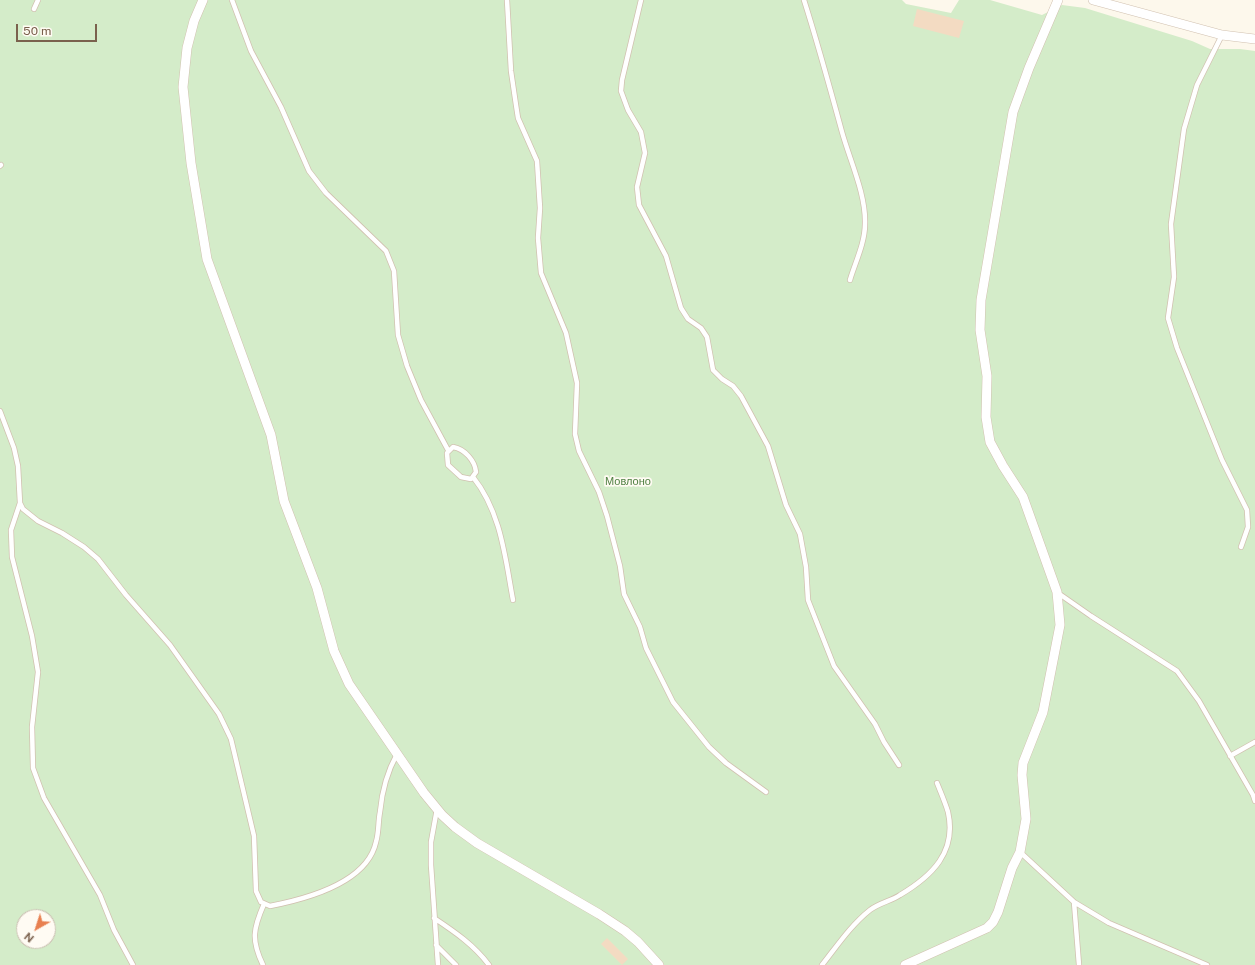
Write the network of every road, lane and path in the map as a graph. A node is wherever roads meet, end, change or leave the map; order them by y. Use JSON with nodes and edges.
{"nodes":[{"id":1,"x":38,"y":0,"type":"edge"},
{"id":2,"x":203,"y":0,"type":"edge"},
{"id":3,"x":232,"y":0,"type":"edge"},
{"id":4,"x":506,"y":0,"type":"edge"},
{"id":5,"x":640,"y":0,"type":"edge"},
{"id":6,"x":804,"y":0,"type":"edge"},
{"id":7,"x":1058,"y":0,"type":"edge"},
{"id":8,"x":1093,"y":0,"type":"edge"},
{"id":9,"x":34,"y":9,"type":"dead end"},
{"id":10,"x":1222,"y":35,"type":"junction"},
{"id":11,"x":1255,"y":39,"type":"edge"},
{"id":12,"x":850,"y":280,"type":"dead end"},
{"id":13,"x":0,"y":411,"type":"edge"},
{"id":14,"x":448,"y":450,"type":"junction"},
{"id":15,"x":473,"y":477,"type":"junction"},
{"id":16,"x":20,"y":503,"type":"junction"},
{"id":17,"x":1241,"y":547,"type":"dead end"},
{"id":18,"x":1057,"y":592,"type":"junction"},
{"id":19,"x":513,"y":600,"type":"dead end"},
{"id":20,"x":1255,"y":742,"type":"edge"},
{"id":21,"x":398,"y":753,"type":"junction"},
{"id":22,"x":1230,"y":756,"type":"junction"},
{"id":23,"x":899,"y":765,"type":"dead end"},
{"id":24,"x":937,"y":783,"type":"dead end"},
{"id":25,"x":766,"y":792,"type":"dead end"},
{"id":26,"x":1255,"y":801,"type":"edge"},
{"id":27,"x":437,"y":809,"type":"junction"},
{"id":28,"x":1020,"y":852,"type":"junction"},
{"id":29,"x":1074,"y":902,"type":"junction"},
{"id":30,"x":264,"y":904,"type":"junction"},
{"id":31,"x":434,"y":918,"type":"junction"},
{"id":32,"x":436,"y":945,"type":"junction"},
{"id":33,"x":134,"y":965,"type":"edge"},
{"id":34,"x":263,"y":965,"type":"edge"},
{"id":35,"x":438,"y":965,"type":"edge"},
{"id":36,"x":456,"y":965,"type":"edge"},
{"id":37,"x":489,"y":965,"type":"edge"},
{"id":38,"x":659,"y":965,"type":"edge"},
{"id":39,"x":822,"y":965,"type":"edge"},
{"id":40,"x":905,"y":965,"type":"edge"},
{"id":41,"x":1079,"y":965,"type":"edge"},
{"id":42,"x":1207,"y":965,"type":"edge"}],
"edges":[{"from":1,"to":9,"type":"lane"},
{"from":2,"to":21,"type":"street"},
{"from":3,"to":14,"type":"lane"},
{"from":4,"to":25,"type":"lane"},
{"from":5,"to":23,"type":"lane"},
{"from":6,"to":12,"type":"lane"},
{"from":7,"to":18,"type":"street"},
{"from":8,"to":10,"type":"street"},
{"from":10,"to":11,"type":"street"},
{"from":10,"to":17,"type":"lane"},
{"from":13,"to":16,"type":"lane"},
{"from":14,"to":15,"type":"lane"},
{"from":14,"to":15,"type":"lane"},
{"from":15,"to":19,"type":"lane"},
{"from":16,"to":30,"type":"lane"},
{"from":16,"to":33,"type":"lane"},
{"from":18,"to":22,"type":"lane"},
{"from":18,"to":28,"type":"street"},
{"from":20,"to":22,"type":"lane"},
{"from":21,"to":27,"type":"street"},
{"from":21,"to":30,"type":"lane"},
{"from":22,"to":26,"type":"lane"},
{"from":24,"to":39,"type":"lane"},
{"from":27,"to":31,"type":"lane"},
{"from":27,"to":38,"type":"street"},
{"from":28,"to":29,"type":"lane"},
{"from":28,"to":40,"type":"street"},
{"from":29,"to":41,"type":"lane"},
{"from":29,"to":42,"type":"lane"},
{"from":30,"to":34,"type":"lane"},
{"from":31,"to":32,"type":"lane"},
{"from":31,"to":37,"type":"lane"},
{"from":32,"to":35,"type":"lane"},
{"from":32,"to":36,"type":"lane"}]}
